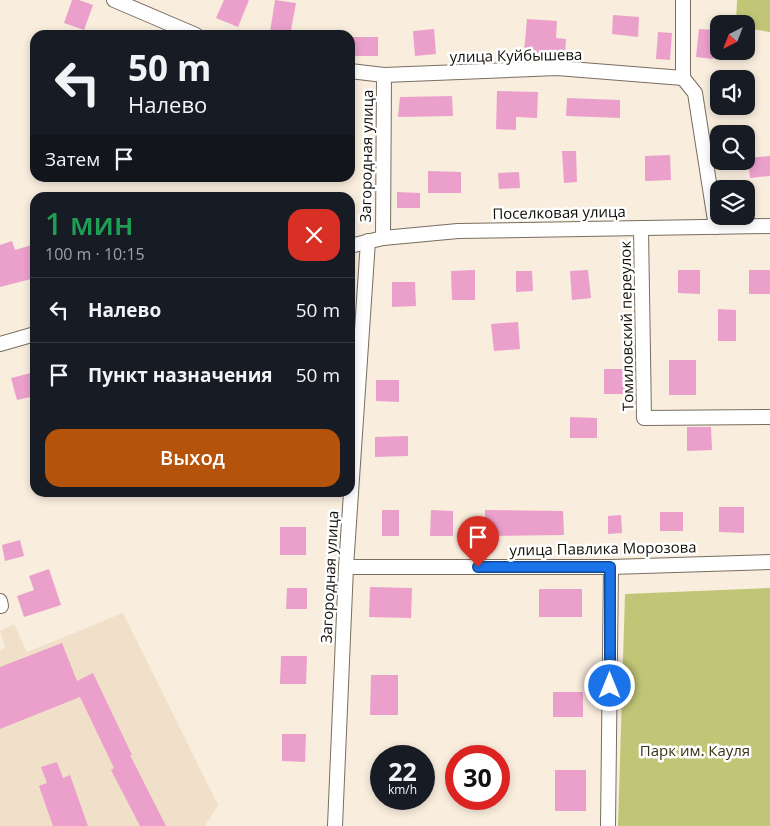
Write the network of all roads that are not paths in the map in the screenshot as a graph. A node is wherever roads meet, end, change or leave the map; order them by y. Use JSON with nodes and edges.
{"nodes":[{"id":1,"x":114,"y":0,"type":"edge"},
{"id":2,"x":683,"y":0,"type":"edge"},
{"id":3,"x":184,"y":30,"type":"edge"},
{"id":4,"x":355,"y":72,"type":"edge"},
{"id":5,"x":384,"y":75,"type":"junction"},
{"id":6,"x":683,"y":78,"type":"junction"},
{"id":7,"x":770,"y":226,"type":"edge"},
{"id":8,"x":716,"y":227,"type":"junction"},
{"id":9,"x":641,"y":228,"type":"junction"},
{"id":10,"x":383,"y":238,"type":"junction"},
{"id":11,"x":368,"y":241,"type":"junction"},
{"id":12,"x":355,"y":245,"type":"edge"},
{"id":13,"x":30,"y":335,"type":"edge"},
{"id":14,"x":0,"y":344,"type":"edge"},
{"id":15,"x":770,"y":417,"type":"edge"},
{"id":16,"x":355,"y":434,"type":"edge"},
{"id":17,"x":351,"y":497,"type":"edge"},
{"id":18,"x":770,"y":562,"type":"edge"},
{"id":19,"x":346,"y":567,"type":"junction"},
{"id":20,"x":610,"y":567,"type":"junction"},
{"id":21,"x":334,"y":826,"type":"edge"},
{"id":22,"x":608,"y":826,"type":"edge"}],
"edges":[{"from":1,"to":3,"type":"street"},
{"from":2,"to":6,"type":"street"},
{"from":4,"to":5,"type":"street","name":"улица Куйбышева"},
{"from":5,"to":6,"type":"street","name":"улица Куйбышева"},
{"from":5,"to":10,"type":"street","name":"Загородная улица"},
{"from":6,"to":8,"type":"street"},
{"from":7,"to":8,"type":"street","name":"Поселковая улица"},
{"from":8,"to":9,"type":"street","name":"Поселковая улица"},
{"from":9,"to":10,"type":"street","name":"Поселковая улица"},
{"from":9,"to":15,"type":"street","name":"Томиловский переулок"},
{"from":10,"to":11,"type":"street","name":"Поселковая улица"},
{"from":11,"to":12,"type":"street","name":"Поселковая улица"},
{"from":11,"to":16,"type":"street","name":"Загородная улица"},
{"from":13,"to":14,"type":"street"},
{"from":17,"to":19,"type":"street","name":"Загородная улица"},
{"from":18,"to":20,"type":"street","name":"улица Павлика Морозова"},
{"from":19,"to":20,"type":"street","name":"улица Павлика Морозова"},
{"from":19,"to":21,"type":"street","name":"Загородная улица"},
{"from":20,"to":22,"type":"street"}]}
